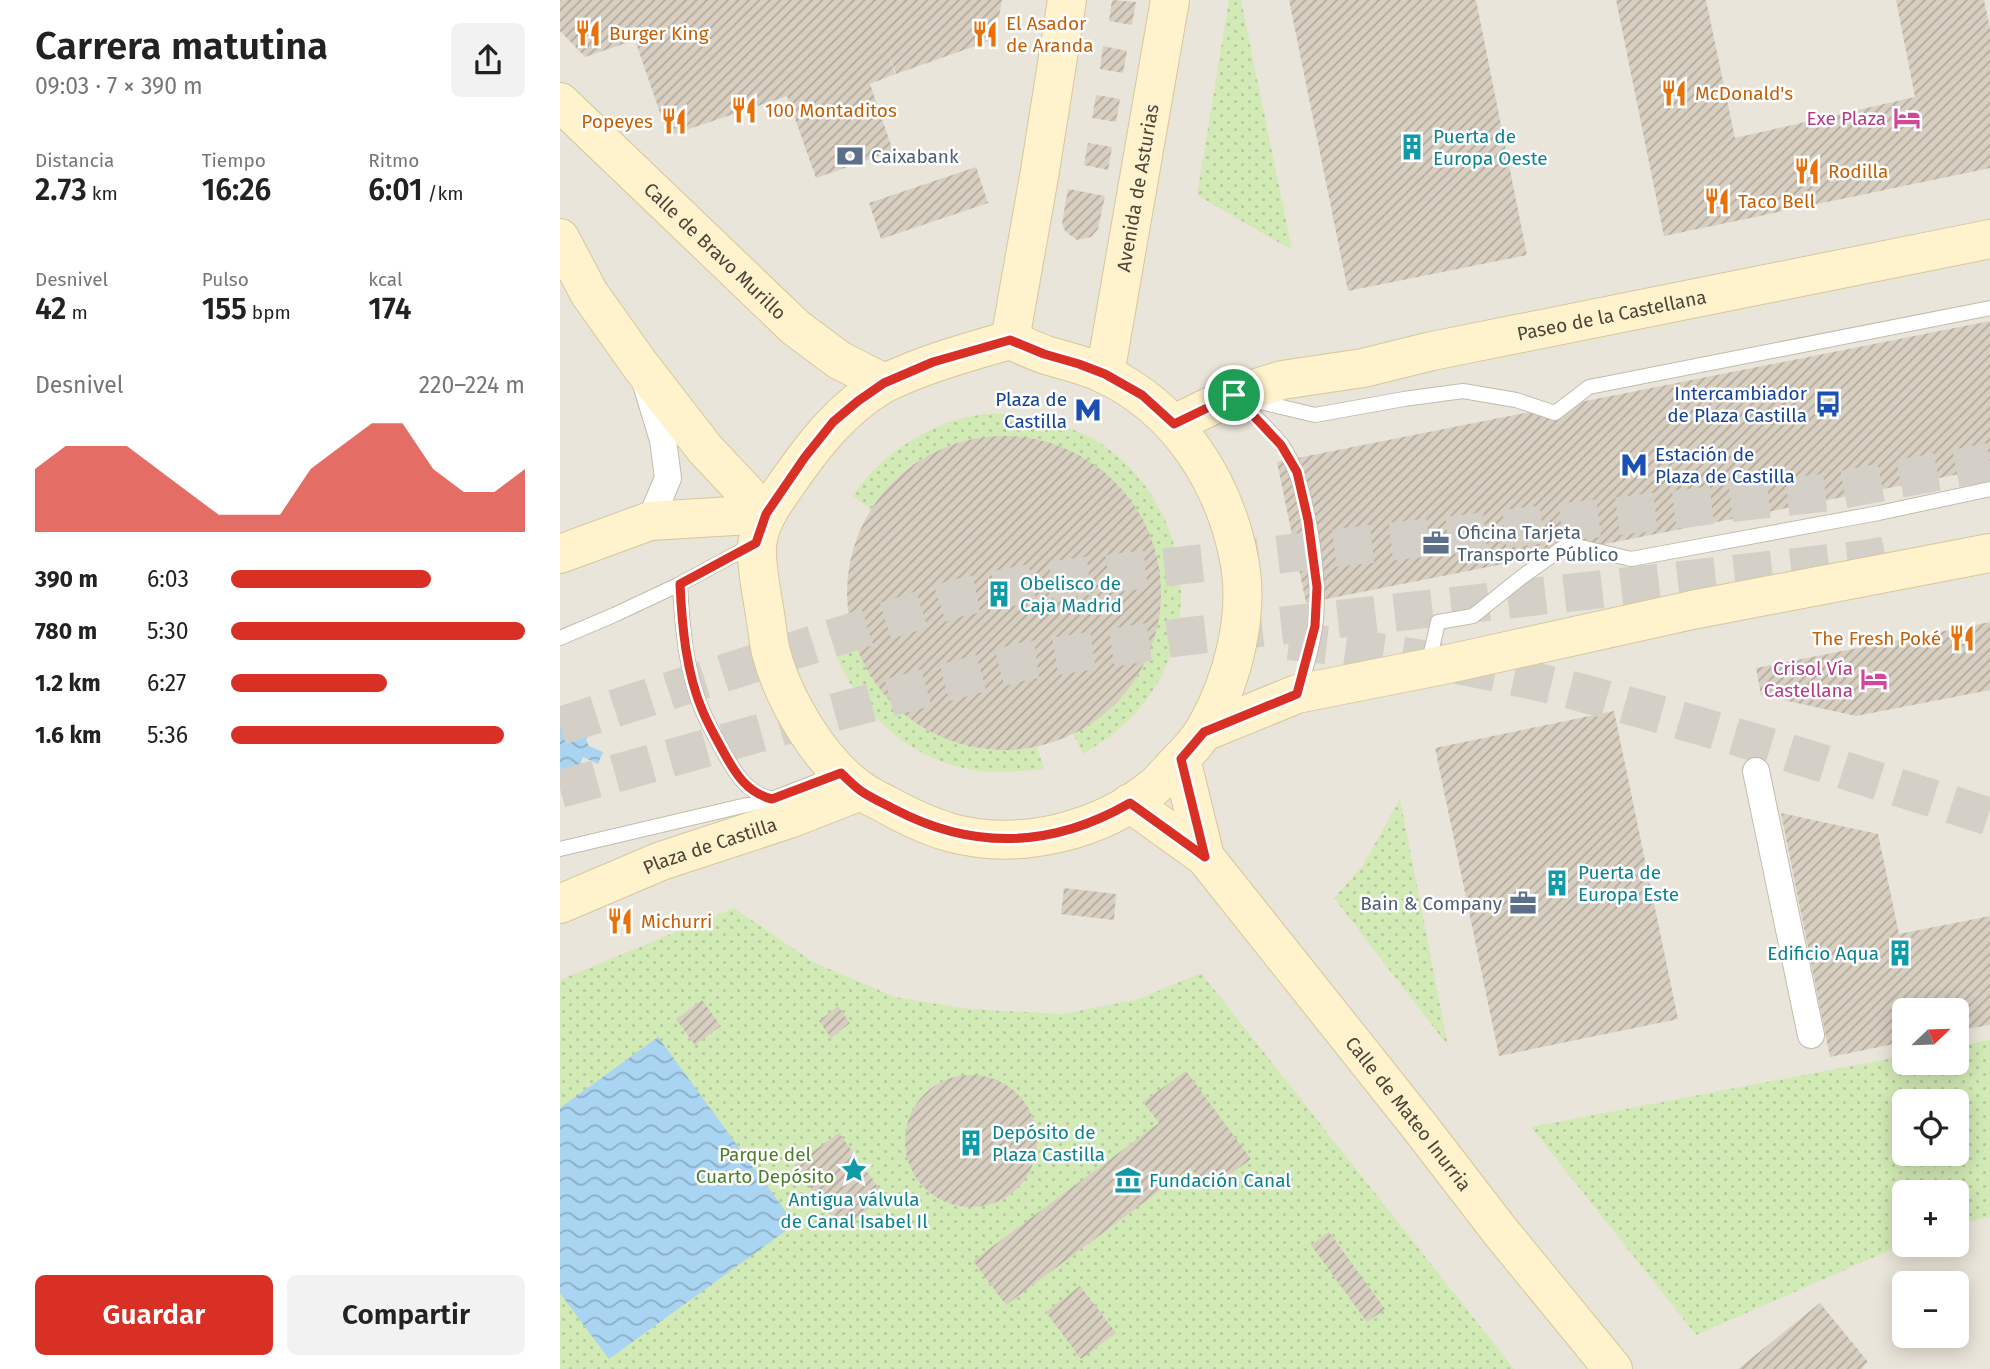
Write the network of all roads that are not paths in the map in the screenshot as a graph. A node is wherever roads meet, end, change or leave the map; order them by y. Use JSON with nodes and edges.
{"nodes":[{"id":1,"x":1067,"y":0,"type":"edge"},
{"id":2,"x":1170,"y":0,"type":"edge"},
{"id":3,"x":560,"y":102,"type":"edge"},
{"id":4,"x":560,"y":239,"type":"edge"},
{"id":5,"x":1990,"y":239,"type":"edge"},
{"id":6,"x":1990,"y":308,"type":"edge"},
{"id":7,"x":1010,"y":340,"type":"junction"},
{"id":8,"x":640,"y":365,"type":"junction"},
{"id":9,"x":1105,"y":374,"type":"junction"},
{"id":10,"x":884,"y":383,"type":"junction"},
{"id":11,"x":1234,"y":395,"type":"junction"},
{"id":12,"x":1174,"y":424,"type":"junction"},
{"id":13,"x":1990,"y":489,"type":"edge"},
{"id":14,"x":650,"y":521,"type":"junction"},
{"id":15,"x":761,"y":528,"type":"junction"},
{"id":16,"x":1990,"y":553,"type":"edge"},
{"id":17,"x":560,"y":554,"type":"edge"},
{"id":18,"x":680,"y":584,"type":"junction"},
{"id":19,"x":568,"y":631,"type":"edge"},
{"id":20,"x":560,"y":638,"type":"edge"},
{"id":21,"x":1428,"y":668,"type":"junction"},
{"id":22,"x":1297,"y":694,"type":"junction"},
{"id":23,"x":1193,"y":745,"type":"junction"},
{"id":24,"x":1756,"y":771,"type":"dead end"},
{"id":25,"x":851,"y":782,"type":"junction"},
{"id":26,"x":772,"y":799,"type":"junction"},
{"id":27,"x":1130,"y":803,"type":"junction"},
{"id":28,"x":560,"y":849,"type":"edge"},
{"id":29,"x":1205,"y":857,"type":"junction"},
{"id":30,"x":560,"y":904,"type":"edge"},
{"id":31,"x":1811,"y":1035,"type":"dead end"},
{"id":32,"x":1613,"y":1369,"type":"edge"}],
"edges":[{"from":1,"to":7,"type":"main road"},
{"from":2,"to":9,"type":"main road","name":"Avenida de Asturias"},
{"from":3,"to":10,"type":"main road","name":"Calle de Bravo Murillo"},
{"from":4,"to":8,"type":"main road"},
{"from":5,"to":11,"type":"main road","name":"Paseo de la Castellana"},
{"from":6,"to":11,"type":"lane"},
{"from":7,"to":9,"type":"main road"},
{"from":7,"to":10,"type":"main road"},
{"from":8,"to":14,"type":"street"},
{"from":8,"to":15,"type":"main road"},
{"from":9,"to":12,"type":"main road"},
{"from":10,"to":15,"type":"main road"},
{"from":11,"to":12,"type":"main road","name":"Paseo de la Castellana"},
{"from":11,"to":22,"type":"lane"},
{"from":12,"to":23,"type":"main road"},
{"from":13,"to":21,"type":"lane"},
{"from":14,"to":15,"type":"main road"},
{"from":14,"to":17,"type":"main road"},
{"from":15,"to":18,"type":"lane"},
{"from":15,"to":25,"type":"main road"},
{"from":16,"to":21,"type":"main road"},
{"from":18,"to":19,"type":"lane"},
{"from":18,"to":26,"type":"lane","name":"Plaza de Castilla"},
{"from":19,"to":20,"type":"lane"},
{"from":21,"to":22,"type":"main road"},
{"from":22,"to":23,"type":"main road"},
{"from":23,"to":27,"type":"main road"},
{"from":23,"to":29,"type":"main road","name":"Calle de Mateo Inurria"},
{"from":24,"to":31,"type":"street"},
{"from":25,"to":26,"type":"lane"},
{"from":25,"to":27,"type":"main road"},
{"from":25,"to":30,"type":"main road","name":"Plaza de Castilla"},
{"from":26,"to":28,"type":"lane"},
{"from":27,"to":29,"type":"main road","name":"Calle de Mateo Inurria"},
{"from":29,"to":32,"type":"main road","name":"Calle de Mateo Inurria"}]}
